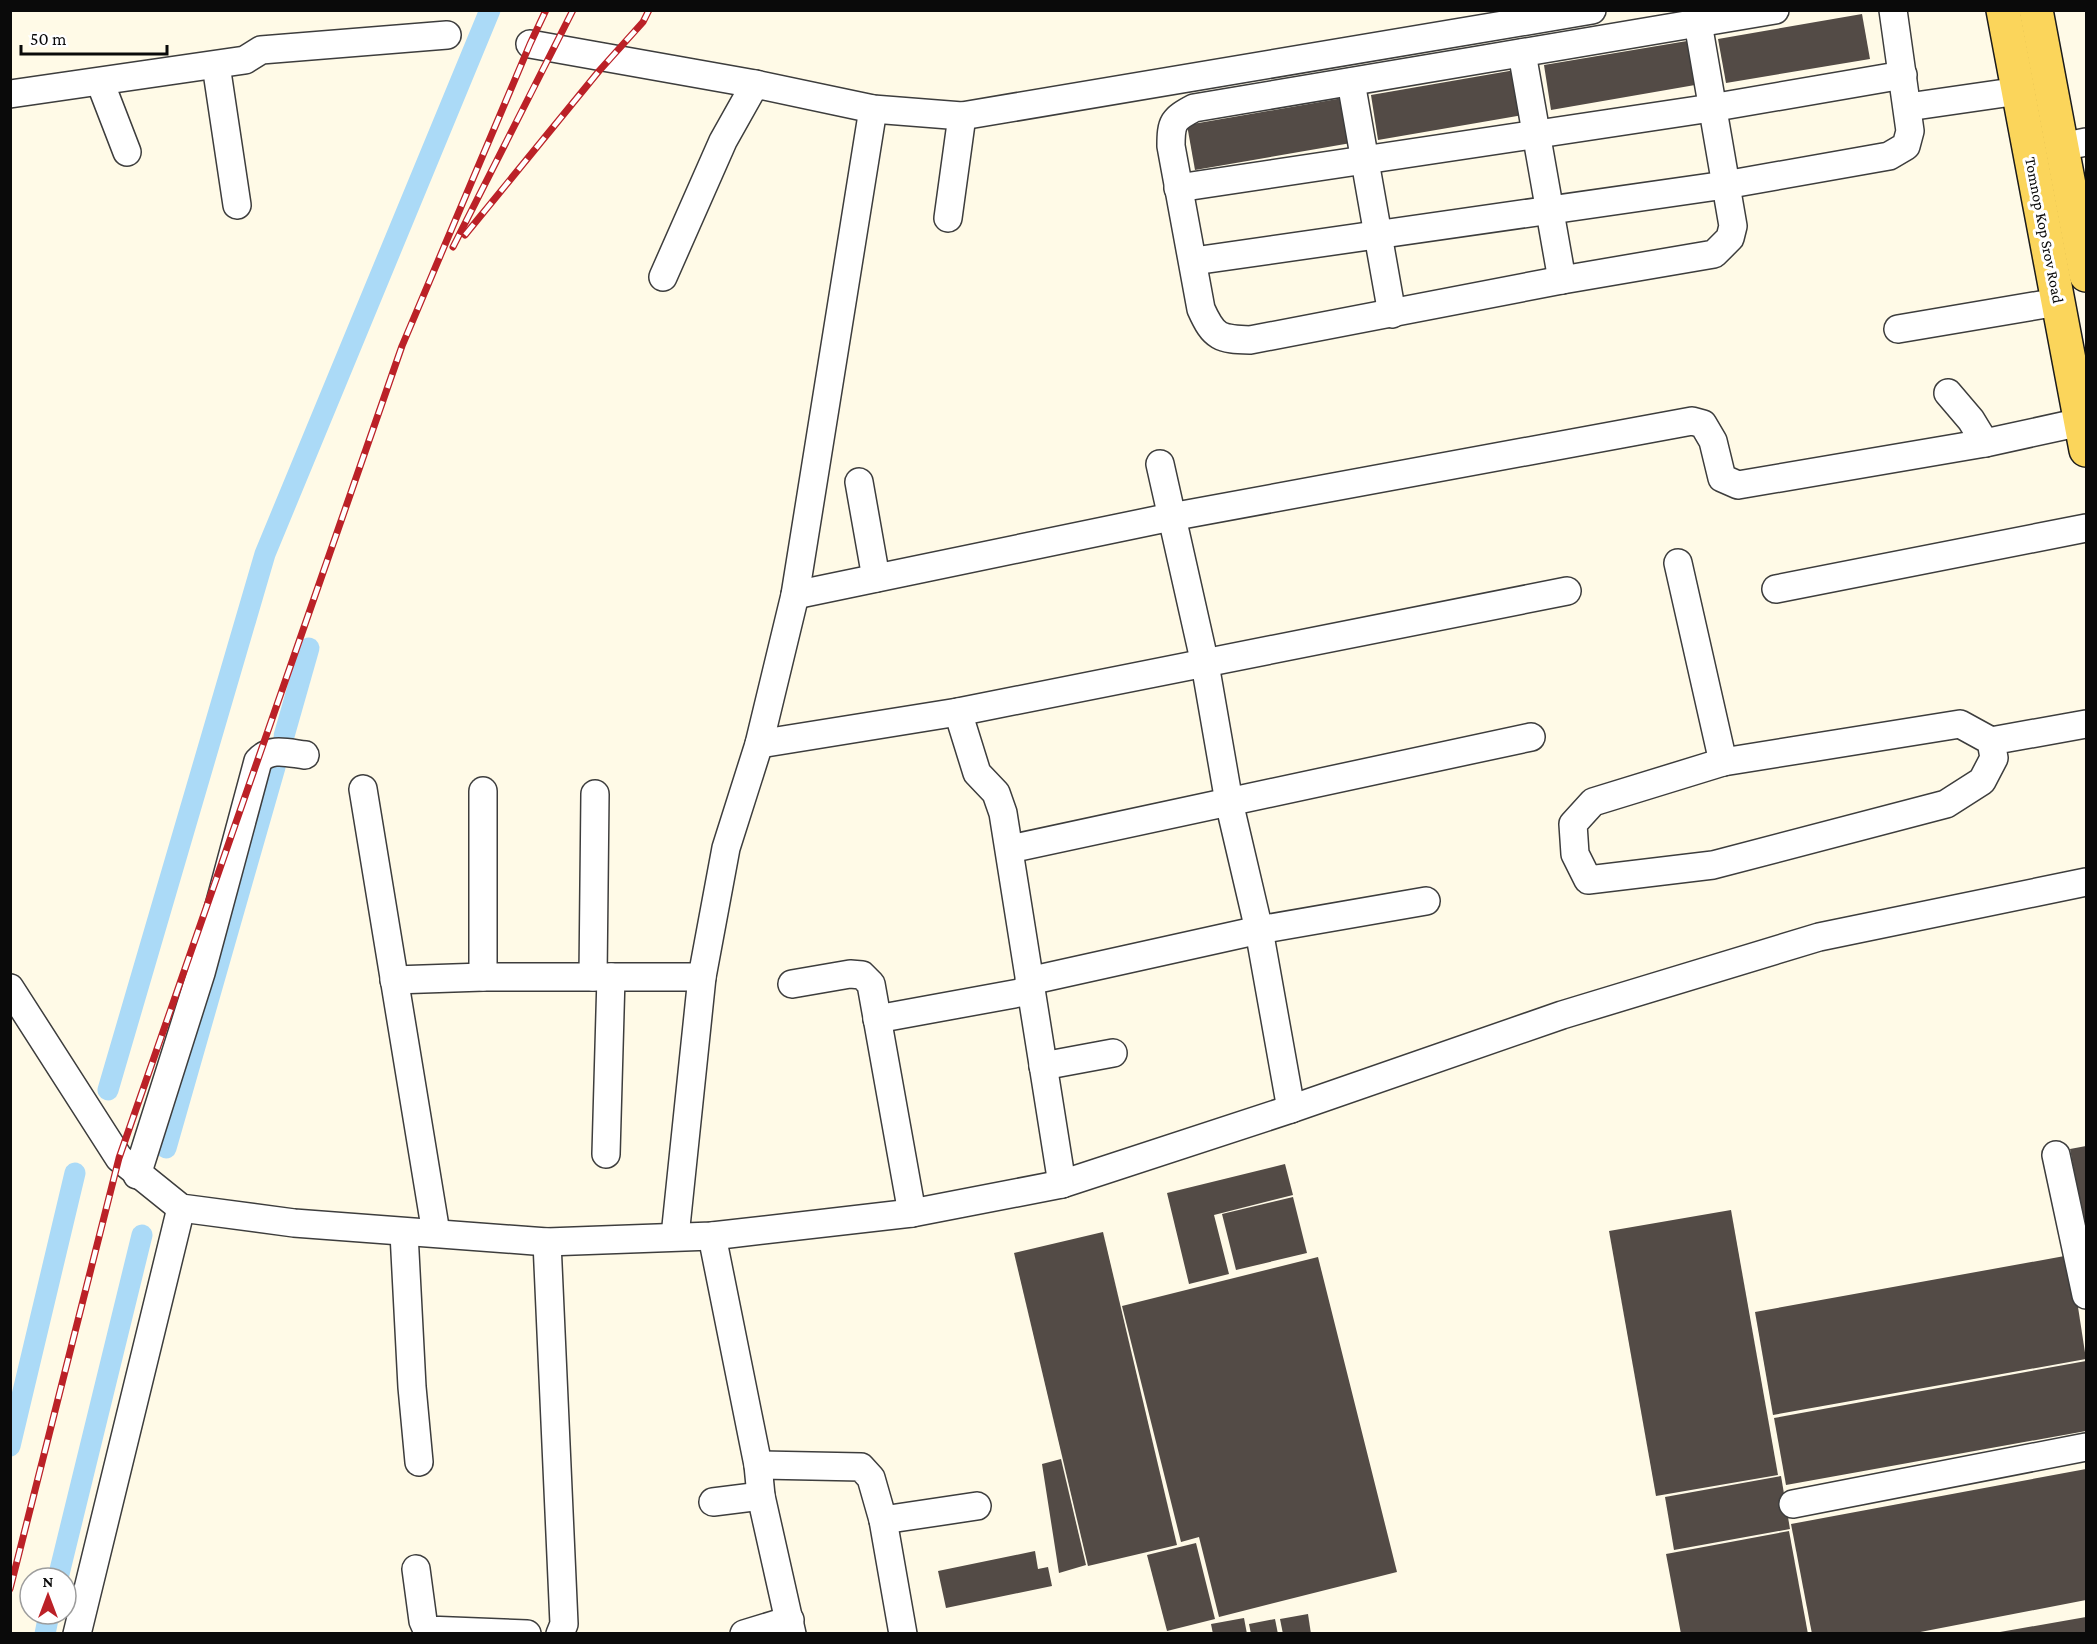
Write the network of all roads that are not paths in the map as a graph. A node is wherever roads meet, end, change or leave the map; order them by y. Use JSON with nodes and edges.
{"nodes":[{"id":1,"x":1592,"y":10,"type":"edge"},
{"id":2,"x":1775,"y":10,"type":"edge"},
{"id":3,"x":1893,"y":10,"type":"edge"},
{"id":4,"x":2003,"y":10,"type":"edge"},
{"id":5,"x":2036,"y":10,"type":"edge"},
{"id":6,"x":1698,"y":23,"type":"junction"},
{"id":7,"x":447,"y":35,"type":"dead end"},
{"id":8,"x":530,"y":44,"type":"dead end"},
{"id":9,"x":1522,"y":53,"type":"junction"},
{"id":10,"x":216,"y":65,"type":"junction"},
{"id":11,"x":1903,"y":75,"type":"junction"},
{"id":12,"x":100,"y":82,"type":"junction"},
{"id":13,"x":1351,"y":82,"type":"junction"},
{"id":14,"x":755,"y":84,"type":"junction"},
{"id":15,"x":2019,"y":91,"type":"junction"},
{"id":16,"x":10,"y":94,"type":"edge"},
{"id":17,"x":1908,"y":106,"type":"junction"},
{"id":18,"x":1711,"y":108,"type":"junction"},
{"id":19,"x":873,"y":109,"type":"junction"},
{"id":20,"x":962,"y":116,"type":"junction"},
{"id":21,"x":1538,"y":134,"type":"junction"},
{"id":22,"x":2074,"y":144,"type":"edge"},
{"id":23,"x":127,"y":152,"type":"dead end"},
{"id":24,"x":1366,"y":162,"type":"junction"},
{"id":25,"x":1725,"y":185,"type":"junction"},
{"id":26,"x":1178,"y":188,"type":"junction"},
{"id":27,"x":237,"y":206,"type":"dead end"},
{"id":28,"x":1551,"y":209,"type":"junction"},
{"id":29,"x":948,"y":218,"type":"dead end"},
{"id":30,"x":1377,"y":234,"type":"junction"},
{"id":31,"x":1194,"y":261,"type":"junction"},
{"id":32,"x":2086,"y":275,"type":"edge"},
{"id":33,"x":663,"y":277,"type":"dead end"},
{"id":34,"x":1562,"y":280,"type":"junction"},
{"id":35,"x":2058,"y":302,"type":"junction"},
{"id":36,"x":1392,"y":314,"type":"junction"},
{"id":37,"x":1898,"y":329,"type":"dead end"},
{"id":38,"x":1948,"y":393,"type":"dead end"},
{"id":39,"x":2084,"y":436,"type":"edge"},
{"id":40,"x":1985,"y":442,"type":"junction"},
{"id":41,"x":1161,"y":464,"type":"dead end"},
{"id":42,"x":859,"y":482,"type":"dead end"},
{"id":43,"x":1171,"y":517,"type":"junction"},
{"id":44,"x":2086,"y":528,"type":"edge"},
{"id":45,"x":1678,"y":563,"type":"dead end"},
{"id":46,"x":876,"y":578,"type":"junction"},
{"id":47,"x":1776,"y":589,"type":"dead end"},
{"id":48,"x":1567,"y":591,"type":"dead end"},
{"id":49,"x":795,"y":595,"type":"junction"},
{"id":50,"x":1205,"y":664,"type":"junction"},
{"id":51,"x":958,"y":712,"type":"junction"},
{"id":52,"x":2086,"y":724,"type":"edge"},
{"id":53,"x":1532,"y":737,"type":"dead end"},
{"id":54,"x":2086,"y":741,"type":"edge"},
{"id":55,"x":759,"y":744,"type":"junction"},
{"id":56,"x":1992,"y":750,"type":"junction"},
{"id":57,"x":304,"y":755,"type":"dead end"},
{"id":58,"x":1723,"y":762,"type":"junction"},
{"id":59,"x":363,"y":789,"type":"dead end"},
{"id":60,"x":483,"y":791,"type":"dead end"},
{"id":61,"x":596,"y":794,"type":"dead end"},
{"id":62,"x":1229,"y":802,"type":"junction"},
{"id":63,"x":1010,"y":849,"type":"junction"},
{"id":64,"x":2086,"y":882,"type":"edge"},
{"id":65,"x":1426,"y":902,"type":"dead end"},
{"id":66,"x":1259,"y":930,"type":"junction"},
{"id":67,"x":483,"y":977,"type":"junction"},
{"id":68,"x":602,"y":977,"type":"junction"},
{"id":69,"x":702,"y":977,"type":"junction"},
{"id":70,"x":394,"y":980,"type":"junction"},
{"id":71,"x":792,"y":984,"type":"dead end"},
{"id":72,"x":1029,"y":986,"type":"junction"},
{"id":73,"x":11,"y":990,"type":"edge"},
{"id":74,"x":877,"y":1019,"type":"junction"},
{"id":75,"x":1113,"y":1053,"type":"dead end"},
{"id":76,"x":1043,"y":1066,"type":"junction"},
{"id":77,"x":1291,"y":1109,"type":"junction"},
{"id":78,"x":606,"y":1154,"type":"dead end"},
{"id":79,"x":2056,"y":1155,"type":"dead end"},
{"id":80,"x":137,"y":1175,"type":"junction"},
{"id":81,"x":1062,"y":1184,"type":"junction"},
{"id":82,"x":181,"y":1208,"type":"junction"},
{"id":83,"x":912,"y":1213,"type":"junction"},
{"id":84,"x":404,"y":1233,"type":"junction"},
{"id":85,"x":436,"y":1233,"type":"junction"},
{"id":86,"x":675,"y":1236,"type":"junction"},
{"id":87,"x":712,"y":1236,"type":"junction"},
{"id":88,"x":548,"y":1242,"type":"junction"},
{"id":89,"x":2086,"y":1295,"type":"edge"},
{"id":90,"x":2086,"y":1447,"type":"edge"},
{"id":91,"x":420,"y":1462,"type":"dead end"},
{"id":92,"x":758,"y":1466,"type":"junction"},
{"id":93,"x":761,"y":1496,"type":"junction"},
{"id":94,"x":713,"y":1502,"type":"dead end"},
{"id":95,"x":1792,"y":1504,"type":"dead end"},
{"id":96,"x":977,"y":1506,"type":"dead end"},
{"id":97,"x":883,"y":1520,"type":"junction"},
{"id":98,"x":416,"y":1569,"type":"dead end"},
{"id":99,"x":791,"y":1627,"type":"edge"},
{"id":100,"x":77,"y":1634,"type":"edge"},
{"id":101,"x":527,"y":1634,"type":"edge"},
{"id":102,"x":560,"y":1634,"type":"edge"},
{"id":103,"x":744,"y":1634,"type":"edge"},
{"id":104,"x":903,"y":1634,"type":"edge"}],
"edges":[{"from":1,"to":20,"type":"street"},
{"from":2,"to":6,"type":"street"},
{"from":3,"to":11,"type":"street"},
{"from":4,"to":15,"type":"main road","name":"Tomnop Kop Srov Road"},
{"from":5,"to":22,"type":"main road","name":"Tomnop Kop Srov Road"},
{"from":6,"to":9,"type":"street"},
{"from":6,"to":18,"type":"street"},
{"from":7,"to":10,"type":"street"},
{"from":8,"to":14,"type":"street"},
{"from":9,"to":13,"type":"street"},
{"from":9,"to":21,"type":"street"},
{"from":10,"to":12,"type":"street"},
{"from":10,"to":27,"type":"street"},
{"from":11,"to":17,"type":"street"},
{"from":11,"to":18,"type":"street"},
{"from":12,"to":16,"type":"street"},
{"from":12,"to":23,"type":"street"},
{"from":13,"to":24,"type":"street"},
{"from":13,"to":26,"type":"street"},
{"from":14,"to":19,"type":"street"},
{"from":14,"to":33,"type":"street"},
{"from":15,"to":17,"type":"street"},
{"from":15,"to":35,"type":"main road","name":"Tomnop Kop Srov Road"},
{"from":17,"to":25,"type":"street"},
{"from":18,"to":21,"type":"street"},
{"from":18,"to":25,"type":"street"},
{"from":19,"to":20,"type":"street"},
{"from":19,"to":49,"type":"street"},
{"from":20,"to":29,"type":"street"},
{"from":21,"to":24,"type":"street"},
{"from":21,"to":28,"type":"street"},
{"from":22,"to":32,"type":"main road","name":"Tomnop Kop Srov Road"},
{"from":24,"to":26,"type":"street"},
{"from":24,"to":30,"type":"street"},
{"from":25,"to":28,"type":"street"},
{"from":25,"to":34,"type":"street"},
{"from":26,"to":31,"type":"street"},
{"from":28,"to":30,"type":"street"},
{"from":28,"to":34,"type":"street"},
{"from":30,"to":31,"type":"street"},
{"from":30,"to":36,"type":"street"},
{"from":31,"to":36,"type":"street"},
{"from":34,"to":36,"type":"street"},
{"from":35,"to":37,"type":"street"},
{"from":35,"to":39,"type":"main road","name":"Tomnop Kop Srov Road"},
{"from":38,"to":40,"type":"street"},
{"from":39,"to":40,"type":"street"},
{"from":40,"to":43,"type":"street"},
{"from":41,"to":43,"type":"street"},
{"from":42,"to":46,"type":"street"},
{"from":43,"to":46,"type":"street"},
{"from":43,"to":50,"type":"street"},
{"from":44,"to":47,"type":"street"},
{"from":45,"to":58,"type":"street"},
{"from":46,"to":49,"type":"street"},
{"from":48,"to":50,"type":"street"},
{"from":49,"to":55,"type":"street"},
{"from":50,"to":51,"type":"street"},
{"from":50,"to":62,"type":"street"},
{"from":51,"to":55,"type":"street"},
{"from":51,"to":63,"type":"street"},
{"from":52,"to":56,"type":"street"},
{"from":53,"to":62,"type":"street"},
{"from":54,"to":56,"type":"street"},
{"from":55,"to":69,"type":"street"},
{"from":56,"to":58,"type":"street"},
{"from":56,"to":58,"type":"street"},
{"from":57,"to":80,"type":"street"},
{"from":59,"to":70,"type":"street"},
{"from":60,"to":67,"type":"street"},
{"from":61,"to":68,"type":"street"},
{"from":62,"to":63,"type":"street"},
{"from":62,"to":66,"type":"street"},
{"from":63,"to":72,"type":"street"},
{"from":64,"to":77,"type":"street"},
{"from":65,"to":66,"type":"street"},
{"from":66,"to":72,"type":"street"},
{"from":66,"to":77,"type":"street"},
{"from":67,"to":68,"type":"street"},
{"from":67,"to":70,"type":"street"},
{"from":68,"to":69,"type":"street"},
{"from":68,"to":78,"type":"street"},
{"from":69,"to":86,"type":"street"},
{"from":70,"to":85,"type":"street"},
{"from":71,"to":74,"type":"street"},
{"from":72,"to":74,"type":"street"},
{"from":72,"to":76,"type":"street"},
{"from":73,"to":80,"type":"street"},
{"from":74,"to":83,"type":"street"},
{"from":75,"to":76,"type":"street"},
{"from":76,"to":81,"type":"street"},
{"from":77,"to":81,"type":"street"},
{"from":79,"to":89,"type":"street"},
{"from":80,"to":82,"type":"street"},
{"from":81,"to":83,"type":"street"},
{"from":82,"to":84,"type":"street"},
{"from":82,"to":100,"type":"street"},
{"from":83,"to":87,"type":"street"},
{"from":84,"to":85,"type":"street"},
{"from":84,"to":91,"type":"street"},
{"from":85,"to":88,"type":"street"},
{"from":86,"to":87,"type":"street"},
{"from":86,"to":88,"type":"street"},
{"from":87,"to":92,"type":"street"},
{"from":88,"to":102,"type":"street"},
{"from":90,"to":95,"type":"street"},
{"from":92,"to":93,"type":"street"},
{"from":92,"to":97,"type":"street"},
{"from":93,"to":94,"type":"street"},
{"from":93,"to":99,"type":"street"},
{"from":96,"to":97,"type":"street"},
{"from":97,"to":104,"type":"street"},
{"from":98,"to":101,"type":"street"},
{"from":99,"to":103,"type":"street"}]}
